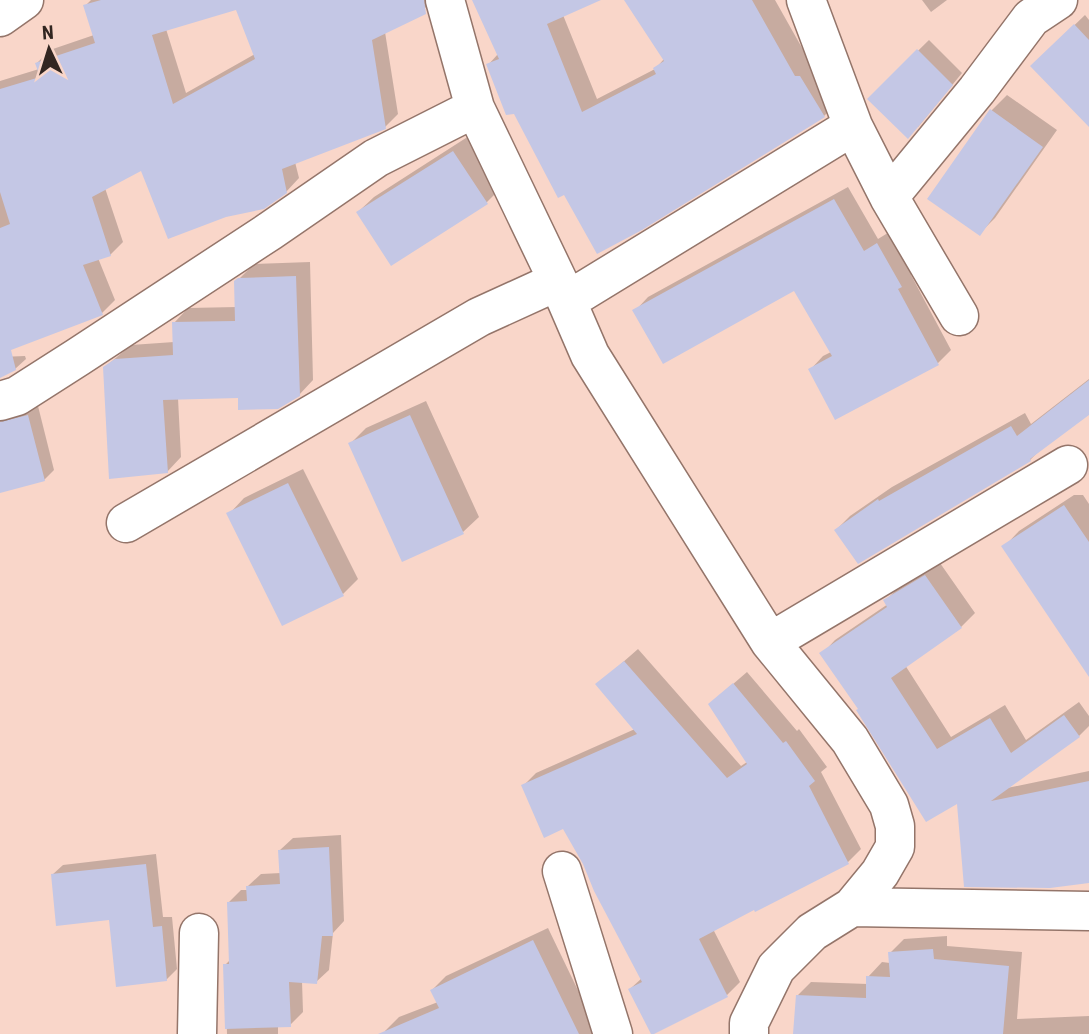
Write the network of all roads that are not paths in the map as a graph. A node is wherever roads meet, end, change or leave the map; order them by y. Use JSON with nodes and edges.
{"nodes":[{"id":1,"x":24,"y":0,"type":"edge"},
{"id":2,"x":445,"y":0,"type":"edge"},
{"id":3,"x":806,"y":0,"type":"edge"},
{"id":4,"x":1058,"y":0,"type":"edge"},
{"id":5,"x":0,"y":17,"type":"edge"},
{"id":6,"x":475,"y":108,"type":"junction"},
{"id":7,"x":853,"y":126,"type":"junction"},
{"id":8,"x":889,"y":197,"type":"junction"},
{"id":9,"x":562,"y":291,"type":"junction"},
{"id":10,"x":959,"y":316,"type":"dead end"},
{"id":11,"x":0,"y":401,"type":"edge"},
{"id":12,"x":1068,"y":465,"type":"dead end"},
{"id":13,"x":126,"y":523,"type":"dead end"},
{"id":14,"x":770,"y":642,"type":"junction"},
{"id":15,"x":562,"y":871,"type":"dead end"},
{"id":16,"x":852,"y":907,"type":"junction"},
{"id":17,"x":1089,"y":911,"type":"edge"},
{"id":18,"x":199,"y":933,"type":"dead end"},
{"id":19,"x":741,"y":1030,"type":"edge"},
{"id":20,"x":197,"y":1034,"type":"edge"},
{"id":21,"x":613,"y":1034,"type":"edge"}],
"edges":[{"from":1,"to":5,"type":"street"},
{"from":2,"to":6,"type":"street"},
{"from":3,"to":7,"type":"street"},
{"from":4,"to":8,"type":"street"},
{"from":6,"to":9,"type":"street"},
{"from":6,"to":11,"type":"street"},
{"from":7,"to":8,"type":"street"},
{"from":7,"to":9,"type":"street"},
{"from":8,"to":10,"type":"street"},
{"from":9,"to":13,"type":"street"},
{"from":9,"to":14,"type":"street"},
{"from":12,"to":14,"type":"street"},
{"from":14,"to":16,"type":"street"},
{"from":15,"to":21,"type":"street"},
{"from":16,"to":17,"type":"street"},
{"from":16,"to":19,"type":"street"},
{"from":18,"to":20,"type":"street"}]}
